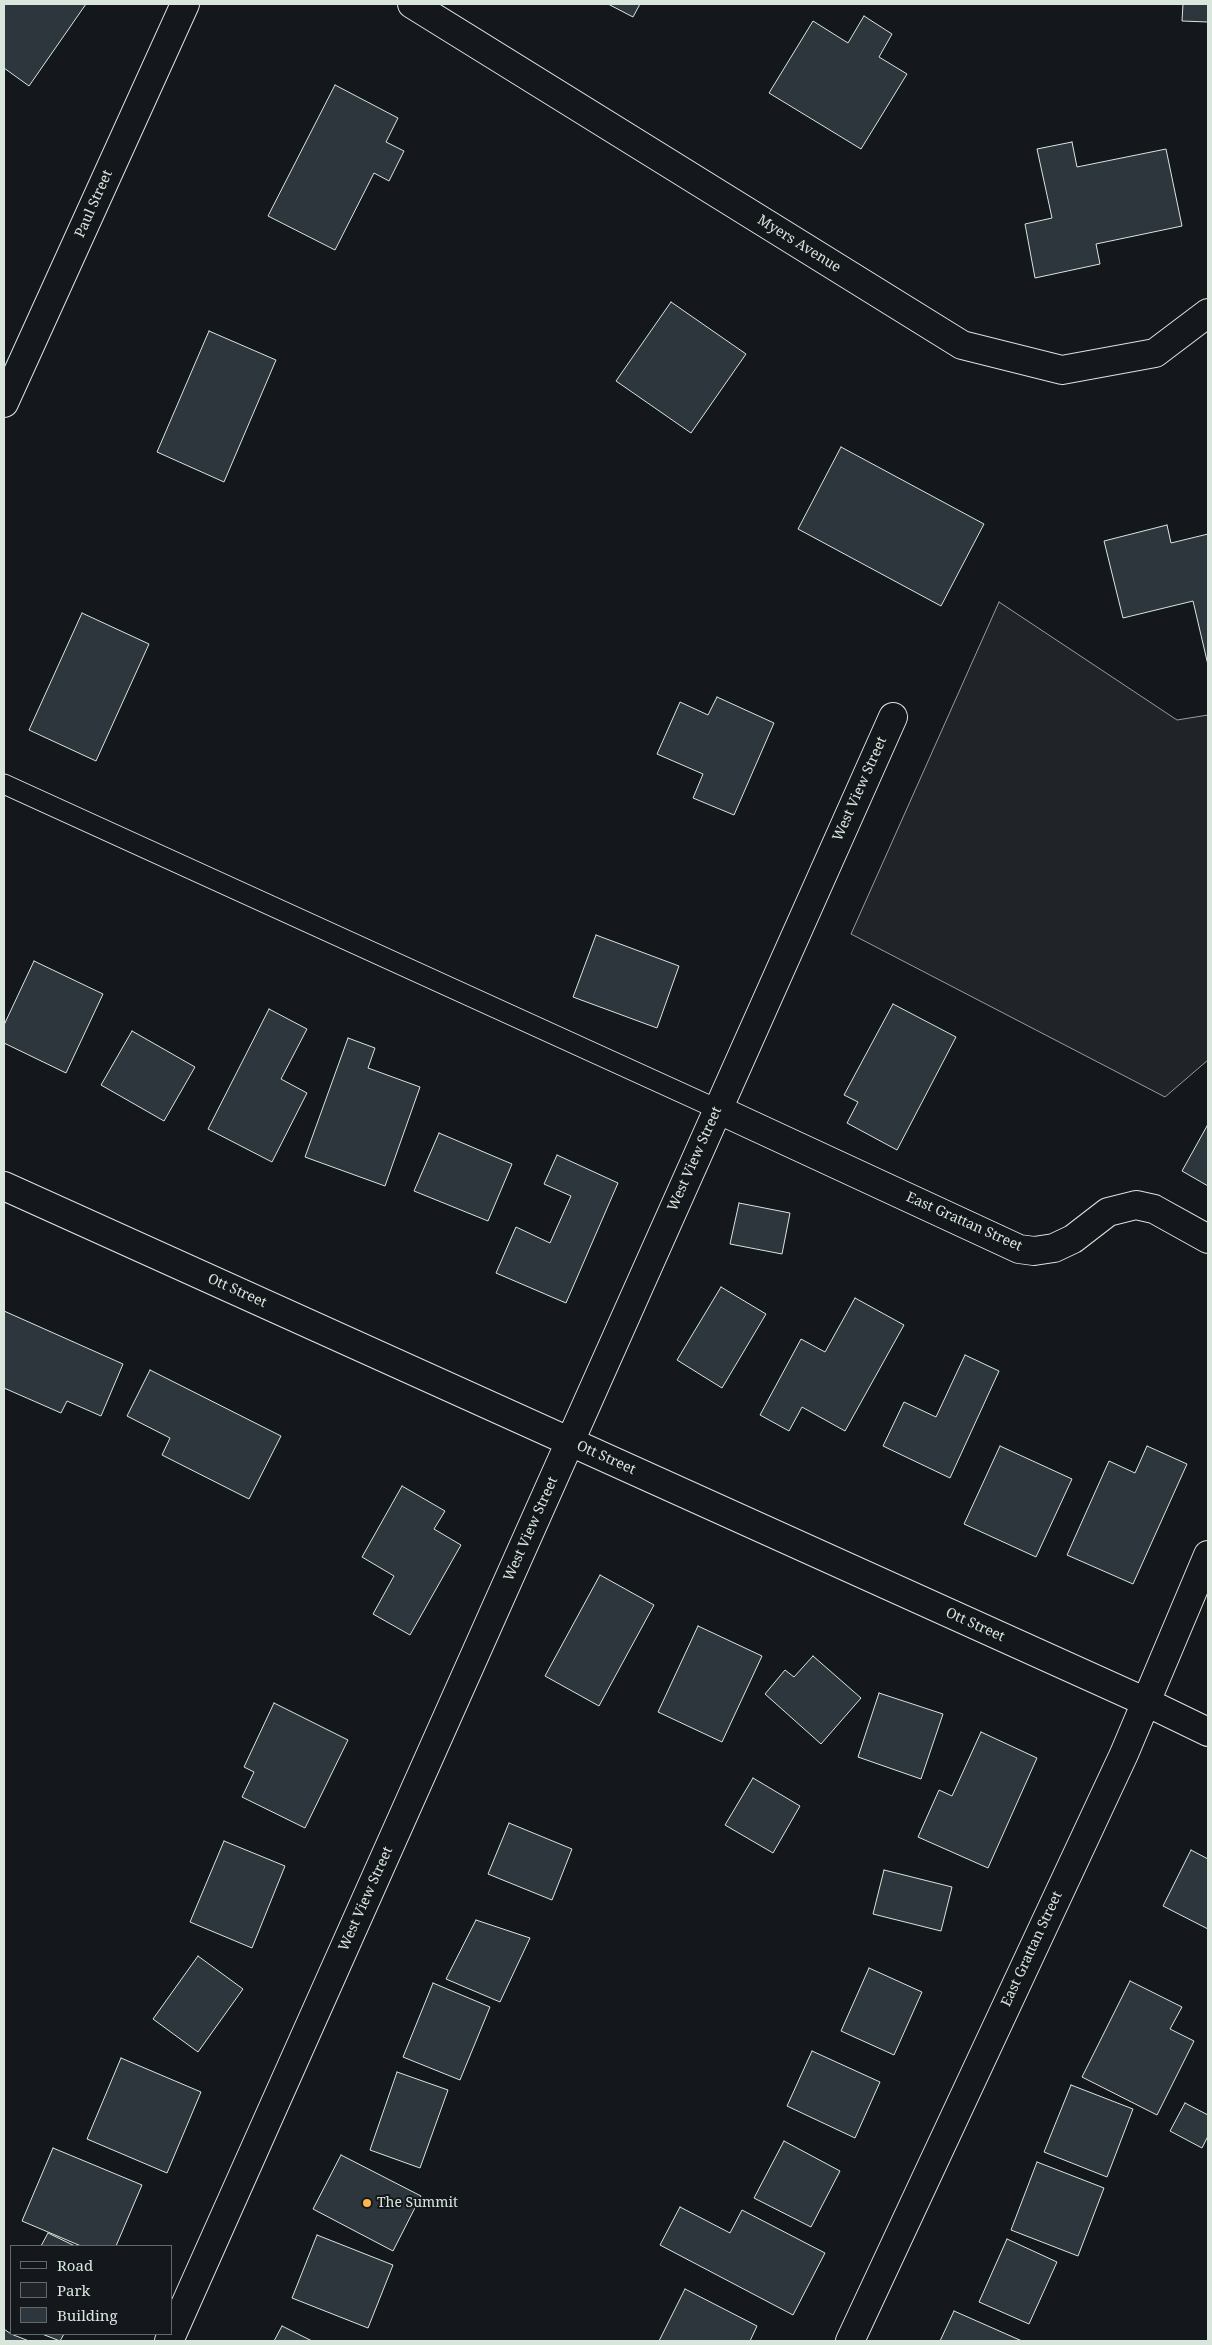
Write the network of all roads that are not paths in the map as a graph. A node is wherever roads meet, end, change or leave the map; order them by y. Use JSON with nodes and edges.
{"nodes":[{"id":1,"x":185,"y":4,"type":"edge"},
{"id":2,"x":412,"y":4,"type":"edge"},
{"id":3,"x":1208,"y":313,"type":"edge"},
{"id":4,"x":4,"y":403,"type":"edge"},
{"id":5,"x":893,"y":717,"type":"dead end"},
{"id":6,"x":4,"y":784,"type":"edge"},
{"id":7,"x":717,"y":1109,"type":"junction"},
{"id":8,"x":4,"y":1186,"type":"edge"},
{"id":9,"x":1208,"y":1239,"type":"edge"},
{"id":10,"x":570,"y":1442,"type":"junction"},
{"id":11,"x":1208,"y":1555,"type":"edge"},
{"id":12,"x":1146,"y":1702,"type":"junction"},
{"id":13,"x":1208,"y":1732,"type":"edge"},
{"id":14,"x":172,"y":2334,"type":"edge"},
{"id":15,"x":850,"y":2341,"type":"edge"}],
"edges":[{"from":1,"to":4,"type":"street","name":"Paul Street"},
{"from":2,"to":3,"type":"street","name":"Myers Avenue"},
{"from":5,"to":7,"type":"street","name":"West View Street"},
{"from":6,"to":7,"type":"lane"},
{"from":7,"to":9,"type":"street","name":"East Grattan Street"},
{"from":7,"to":10,"type":"street","name":"West View Street"},
{"from":8,"to":10,"type":"street","name":"Ott Street"},
{"from":10,"to":12,"type":"street","name":"Ott Street"},
{"from":10,"to":14,"type":"street","name":"West View Street"},
{"from":11,"to":12,"type":"street","name":"East Grattan Street"},
{"from":12,"to":13,"type":"street","name":"Ott Street"},
{"from":12,"to":15,"type":"street","name":"East Grattan Street"}]}
